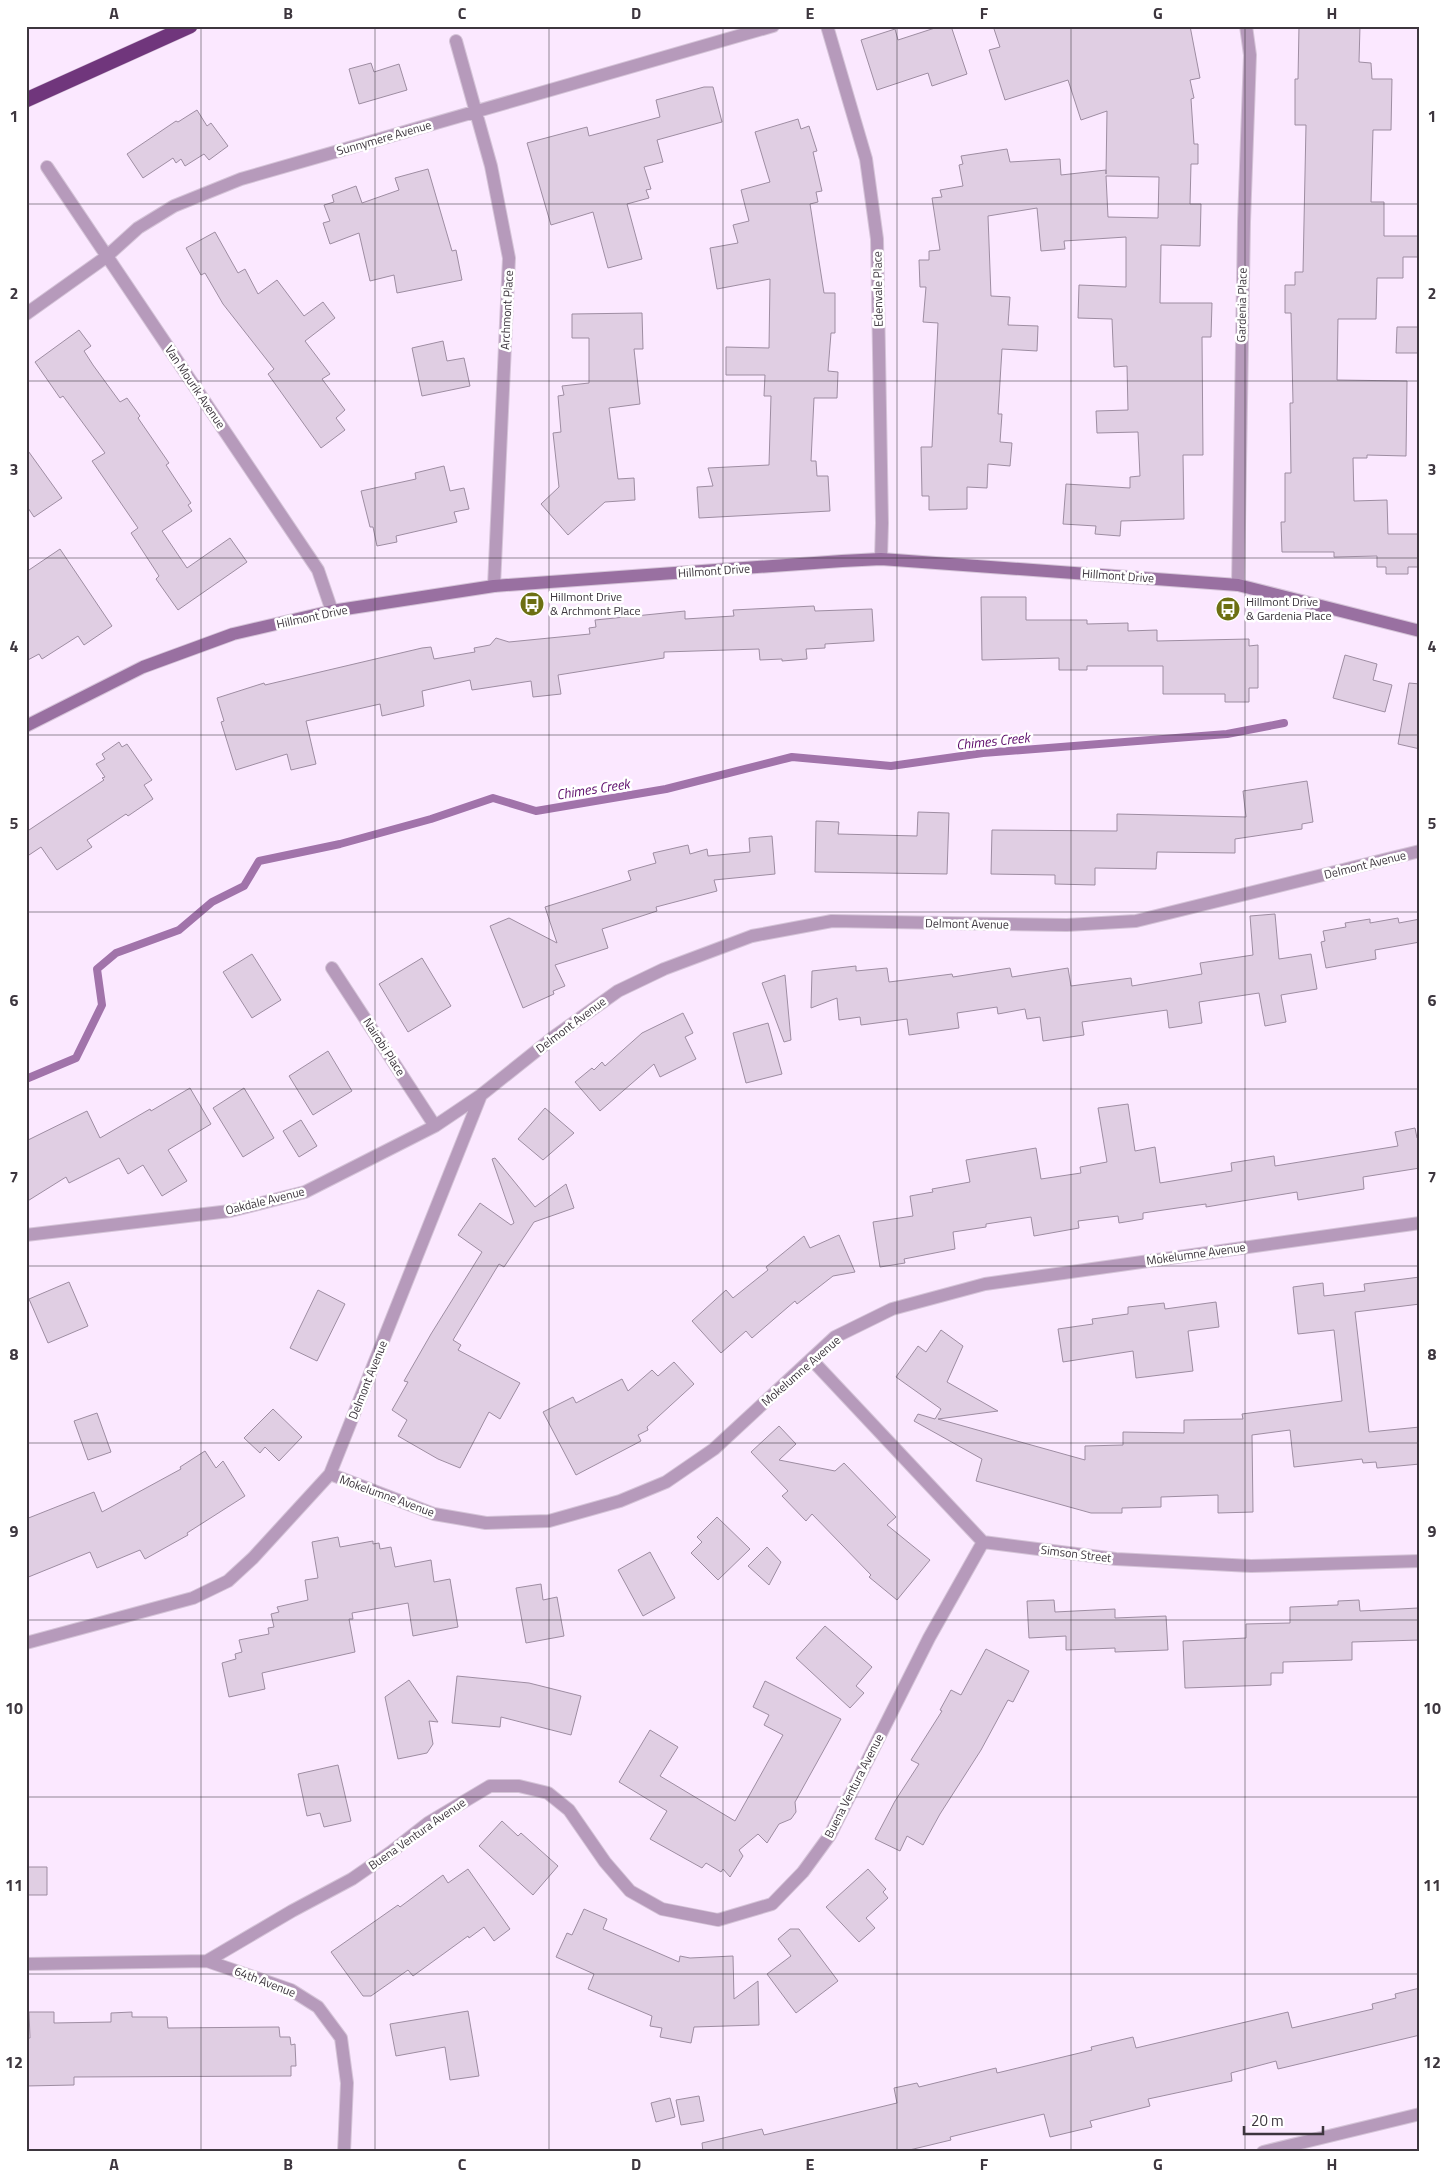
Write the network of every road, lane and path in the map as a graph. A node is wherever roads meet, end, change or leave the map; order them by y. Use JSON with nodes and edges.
{"nodes":[{"id":1,"x":190,"y":26,"type":"edge"},
{"id":2,"x":773,"y":26,"type":"edge"},
{"id":3,"x":827,"y":26,"type":"edge"},
{"id":4,"x":1246,"y":26,"type":"edge"},
{"id":5,"x":456,"y":41,"type":"dead end"},
{"id":6,"x":26,"y":100,"type":"edge"},
{"id":7,"x":477,"y":112,"type":"junction"},
{"id":8,"x":47,"y":167,"type":"dead end"},
{"id":9,"x":106,"y":256,"type":"junction"},
{"id":10,"x":26,"y":314,"type":"edge"},
{"id":11,"x":881,"y":559,"type":"junction"},
{"id":12,"x":1238,"y":584,"type":"junction"},
{"id":13,"x":494,"y":586,"type":"junction"},
{"id":14,"x":332,"y":611,"type":"junction"},
{"id":15,"x":1420,"y":631,"type":"edge"},
{"id":16,"x":26,"y":726,"type":"edge"},
{"id":17,"x":1420,"y":852,"type":"edge"},
{"id":18,"x":332,"y":968,"type":"dead end"},
{"id":19,"x":480,"y":1096,"type":"junction"},
{"id":20,"x":435,"y":1126,"type":"junction"},
{"id":21,"x":1420,"y":1223,"type":"edge"},
{"id":22,"x":26,"y":1235,"type":"edge"},
{"id":23,"x":811,"y":1359,"type":"junction"},
{"id":24,"x":330,"y":1474,"type":"junction"},
{"id":25,"x":983,"y":1542,"type":"junction"},
{"id":26,"x":1420,"y":1561,"type":"edge"},
{"id":27,"x":26,"y":1643,"type":"edge"},
{"id":28,"x":207,"y":1961,"type":"junction"},
{"id":29,"x":26,"y":1964,"type":"edge"},
{"id":30,"x":1420,"y":2114,"type":"edge"},
{"id":31,"x":1316,"y":2146,"type":"edge"},
{"id":32,"x":344,"y":2152,"type":"edge"},
{"id":33,"x":1263,"y":2152,"type":"edge"}],
"edges":[{"from":1,"to":6,"type":"highway"},
{"from":2,"to":7,"type":"street","name":"Sunnymere Avenue"},
{"from":3,"to":11,"type":"street","name":"Edenvale Place"},
{"from":4,"to":12,"type":"street","name":"Gardenia Place"},
{"from":5,"to":7,"type":"street","name":"Archmont Place"},
{"from":7,"to":9,"type":"street","name":"Sunnymere Avenue"},
{"from":7,"to":13,"type":"street","name":"Archmont Place"},
{"from":8,"to":9,"type":"street","name":"Van Mourik Avenue"},
{"from":9,"to":10,"type":"street","name":"Sunnymere Avenue"},
{"from":9,"to":14,"type":"street","name":"Van Mourik Avenue"},
{"from":11,"to":12,"type":"street","name":"Hillmont Drive"},
{"from":11,"to":13,"type":"street","name":"Hillmont Drive"},
{"from":12,"to":15,"type":"street","name":"Hillmont Drive"},
{"from":13,"to":14,"type":"street","name":"Hillmont Drive"},
{"from":14,"to":16,"type":"street","name":"Hillmont Drive"},
{"from":17,"to":19,"type":"street","name":"Delmont Avenue"},
{"from":18,"to":20,"type":"street","name":"Nairobi Place"},
{"from":19,"to":20,"type":"street","name":"Oakdale Avenue"},
{"from":19,"to":24,"type":"street","name":"Delmont Avenue"},
{"from":20,"to":22,"type":"street","name":"Oakdale Avenue"},
{"from":21,"to":23,"type":"street","name":"Mokelumne Avenue"},
{"from":23,"to":24,"type":"street","name":"Mokelumne Avenue"},
{"from":23,"to":25,"type":"street"},
{"from":24,"to":27,"type":"street","name":"Delmont Avenue"},
{"from":25,"to":26,"type":"street","name":"Simson Street"},
{"from":25,"to":28,"type":"street","name":"Buena Ventura Avenue"},
{"from":28,"to":29,"type":"street","name":"Buena Ventura Avenue"},
{"from":28,"to":32,"type":"street","name":"64th Avenue"},
{"from":30,"to":31,"type":"street"},
{"from":31,"to":33,"type":"street"}]}
